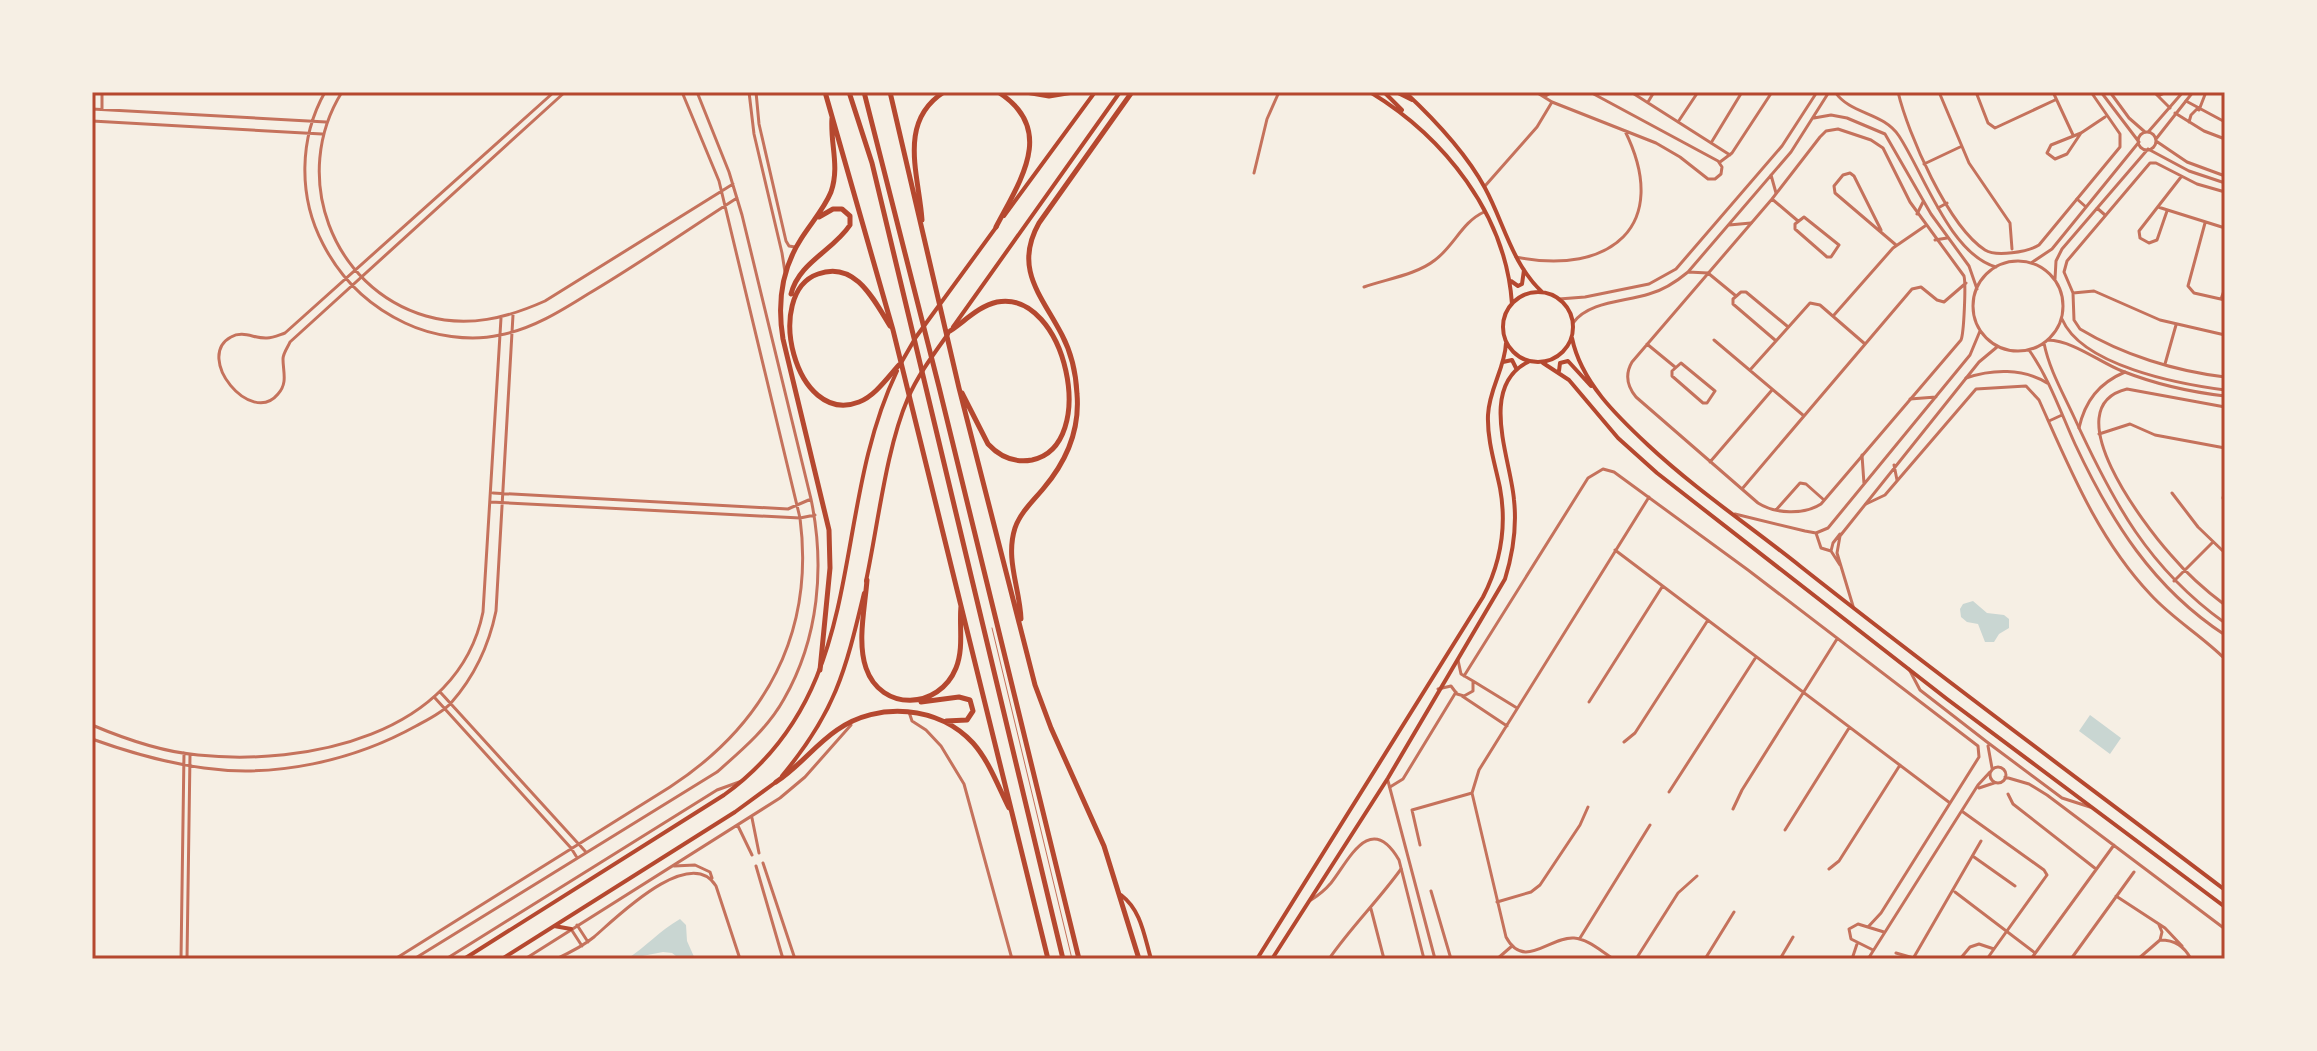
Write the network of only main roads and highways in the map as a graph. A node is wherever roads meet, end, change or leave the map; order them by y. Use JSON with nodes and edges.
{"nodes":[{"id":1,"x":825,"y":92,"type":"edge"},
{"id":2,"x":849,"y":92,"type":"edge"},
{"id":3,"x":864,"y":92,"type":"edge"},
{"id":4,"x":890,"y":92,"type":"edge"},
{"id":5,"x":944,"y":92,"type":"edge"},
{"id":6,"x":998,"y":92,"type":"edge"},
{"id":7,"x":1026,"y":92,"type":"edge"},
{"id":8,"x":1073,"y":92,"type":"edge"},
{"id":9,"x":1095,"y":92,"type":"edge"},
{"id":10,"x":1120,"y":92,"type":"edge"},
{"id":11,"x":1132,"y":92,"type":"edge"},
{"id":12,"x":1370,"y":92,"type":"edge"},
{"id":13,"x":1384,"y":92,"type":"edge"},
{"id":14,"x":1396,"y":92,"type":"edge"},
{"id":15,"x":1405,"y":92,"type":"edge"},
{"id":16,"x":1414,"y":101,"type":"junction"},
{"id":17,"x":832,"y":113,"type":"junction"},
{"id":18,"x":1405,"y":115,"type":"junction"},
{"id":19,"x":814,"y":220,"type":"junction"},
{"id":20,"x":996,"y":227,"type":"junction"},
{"id":21,"x":923,"y":237,"type":"junction"},
{"id":22,"x":1524,"y":270,"type":"junction"},
{"id":23,"x":1510,"y":279,"type":"junction"},
{"id":24,"x":1542,"y":292,"type":"junction"},
{"id":25,"x":791,"y":303,"type":"junction"},
{"id":26,"x":1512,"y":304,"type":"junction"},
{"id":27,"x":893,"y":330,"type":"junction"},
{"id":28,"x":950,"y":331,"type":"junction"},
{"id":29,"x":1572,"y":338,"type":"junction"},
{"id":30,"x":1506,"y":343,"type":"junction"},
{"id":31,"x":1528,"y":362,"type":"junction"},
{"id":32,"x":1502,"y":363,"type":"junction"},
{"id":33,"x":1543,"y":363,"type":"junction"},
{"id":34,"x":899,"y":365,"type":"junction"},
{"id":35,"x":1516,"y":371,"type":"junction"},
{"id":36,"x":1560,"y":372,"type":"junction"},
{"id":37,"x":959,"y":388,"type":"junction"},
{"id":38,"x":1597,"y":389,"type":"junction"},
{"id":39,"x":867,"y":580,"type":"junction"},
{"id":40,"x":961,"y":601,"type":"junction"},
{"id":41,"x":1020,"y":628,"type":"junction"},
{"id":42,"x":820,"y":670,"type":"junction"},
{"id":43,"x":915,"y":701,"type":"junction"},
{"id":44,"x":941,"y":720,"type":"junction"},
{"id":45,"x":776,"y":782,"type":"junction"},
{"id":46,"x":1014,"y":819,"type":"junction"},
{"id":47,"x":2223,"y":888,"type":"edge"},
{"id":48,"x":1121,"y":895,"type":"junction"},
{"id":49,"x":2225,"y":907,"type":"edge"},
{"id":50,"x":554,"y":926,"type":"junction"},
{"id":51,"x":571,"y":929,"type":"road end"},
{"id":52,"x":464,"y":959,"type":"edge"},
{"id":53,"x":502,"y":959,"type":"edge"},
{"id":54,"x":1048,"y":959,"type":"edge"},
{"id":55,"x":1063,"y":959,"type":"edge"},
{"id":56,"x":1079,"y":959,"type":"edge"},
{"id":57,"x":1139,"y":959,"type":"edge"},
{"id":58,"x":1151,"y":959,"type":"edge"},
{"id":59,"x":1257,"y":959,"type":"edge"},
{"id":60,"x":1272,"y":959,"type":"edge"}],
"edges":[{"from":1,"to":17,"type":"highway"},
{"from":2,"to":55,"type":"highway"},
{"from":3,"to":56,"type":"highway"},
{"from":4,"to":21,"type":"highway"},
{"from":5,"to":21,"type":"highway"},
{"from":6,"to":20,"type":"highway"},
{"from":7,"to":8,"type":"highway"},
{"from":9,"to":20,"type":"main road"},
{"from":10,"to":28,"type":"main road"},
{"from":11,"to":41,"type":"highway"},
{"from":12,"to":18,"type":"main road"},
{"from":13,"to":18,"type":"main road"},
{"from":14,"to":16,"type":"main road"},
{"from":15,"to":16,"type":"main road"},
{"from":16,"to":22,"type":"main road"},
{"from":17,"to":19,"type":"highway"},
{"from":17,"to":27,"type":"highway"},
{"from":18,"to":23,"type":"main road"},
{"from":19,"to":25,"type":"highway"},
{"from":19,"to":42,"type":"highway"},
{"from":20,"to":34,"type":"main road"},
{"from":21,"to":37,"type":"highway"},
{"from":22,"to":23,"type":"main road"},
{"from":22,"to":24,"type":"main road"},
{"from":23,"to":26,"type":"main road"},
{"from":24,"to":26,"type":"main road"},
{"from":24,"to":29,"type":"main road"},
{"from":25,"to":27,"type":"highway"},
{"from":25,"to":34,"type":"highway"},
{"from":26,"to":30,"type":"main road"},
{"from":27,"to":40,"type":"highway"},
{"from":28,"to":37,"type":"highway"},
{"from":28,"to":39,"type":"main road"},
{"from":29,"to":33,"type":"main road"},
{"from":29,"to":38,"type":"main road"},
{"from":30,"to":31,"type":"main road"},
{"from":30,"to":32,"type":"main road"},
{"from":31,"to":33,"type":"main road"},
{"from":31,"to":35,"type":"main road"},
{"from":32,"to":35,"type":"main road"},
{"from":32,"to":59,"type":"main road"},
{"from":33,"to":36,"type":"main road"},
{"from":34,"to":42,"type":"main road"},
{"from":35,"to":60,"type":"main road"},
{"from":36,"to":38,"type":"main road"},
{"from":36,"to":49,"type":"main road"},
{"from":37,"to":41,"type":"highway"},
{"from":38,"to":47,"type":"main road"},
{"from":39,"to":43,"type":"highway"},
{"from":39,"to":45,"type":"main road"},
{"from":40,"to":43,"type":"highway"},
{"from":40,"to":46,"type":"highway"},
{"from":41,"to":48,"type":"highway"},
{"from":42,"to":52,"type":"main road"},
{"from":43,"to":44,"type":"highway"},
{"from":44,"to":45,"type":"highway"},
{"from":44,"to":46,"type":"highway"},
{"from":45,"to":50,"type":"main road"},
{"from":46,"to":54,"type":"highway"},
{"from":48,"to":57,"type":"highway"},
{"from":48,"to":58,"type":"main road"},
{"from":50,"to":51,"type":"main road"},
{"from":50,"to":53,"type":"main road"}]}
